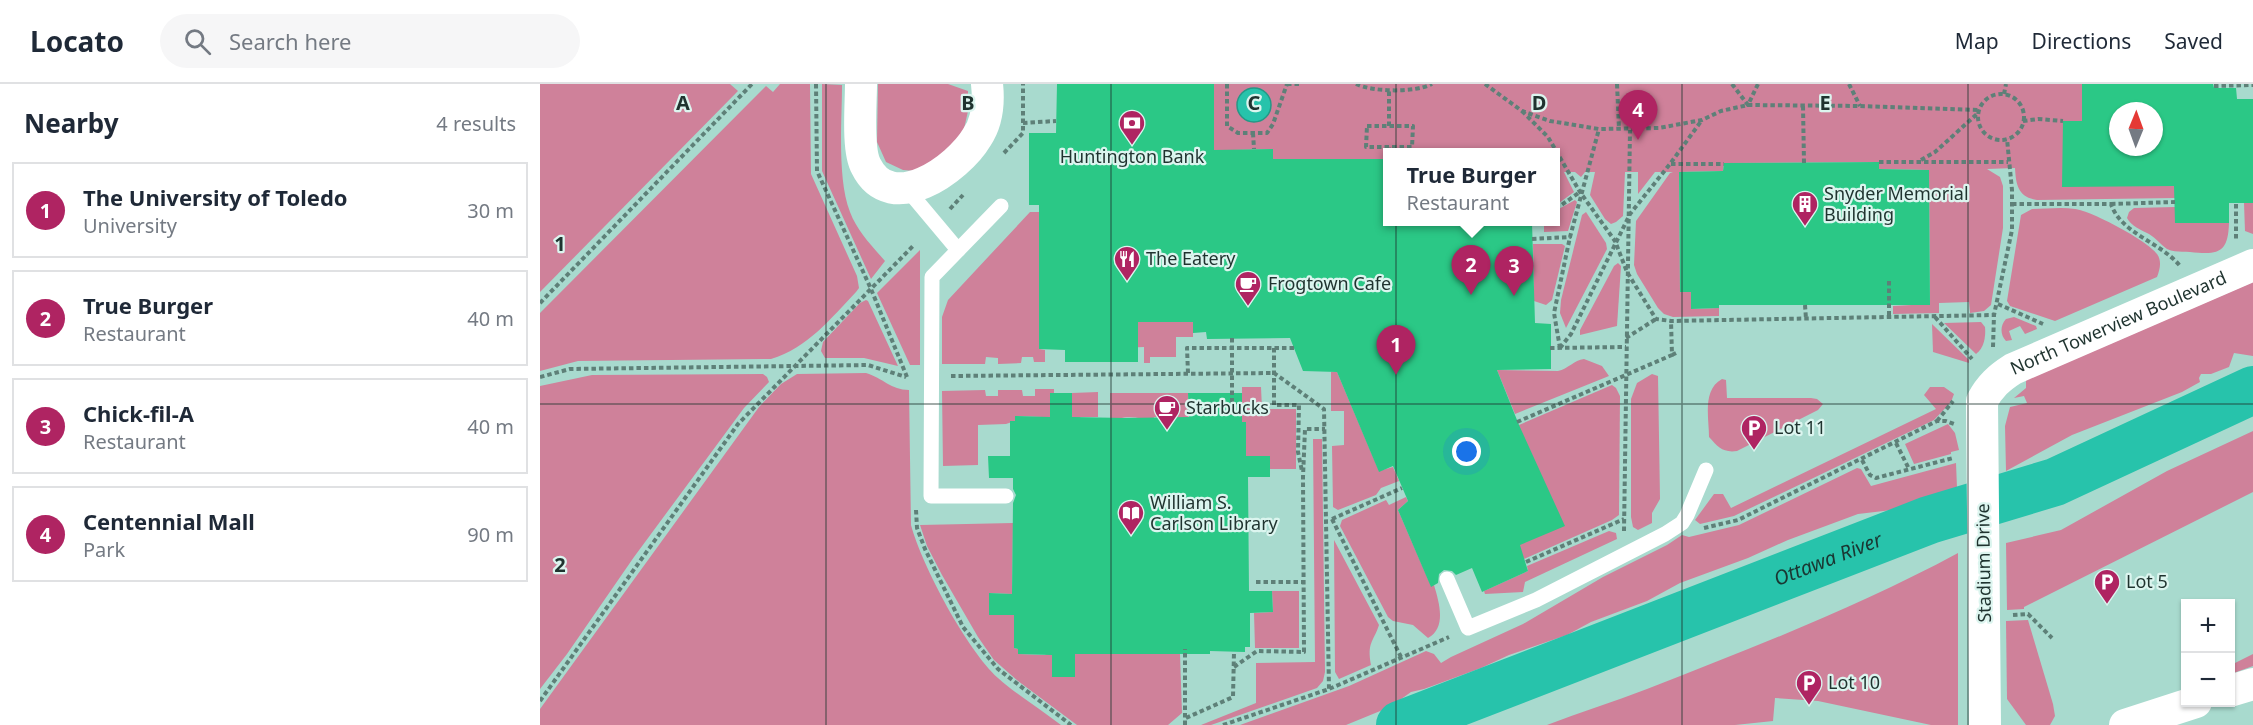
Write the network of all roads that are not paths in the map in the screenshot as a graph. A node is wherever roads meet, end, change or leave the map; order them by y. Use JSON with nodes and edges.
{"nodes":[{"id":1,"x":861,"y":84,"type":"edge"},
{"id":2,"x":987,"y":84,"type":"edge"},
{"id":3,"x":906,"y":188,"type":"junction"},
{"id":4,"x":1001,"y":206,"type":"dead end"},
{"id":5,"x":958,"y":250,"type":"junction"},
{"id":6,"x":2245,"y":256,"type":"edge"},
{"id":7,"x":1977,"y":382,"type":"joint"},
{"id":8,"x":1706,"y":470,"type":"dead end"},
{"id":9,"x":1006,"y":496,"type":"dead end"},
{"id":10,"x":1447,"y":579,"type":"dead end"},
{"id":11,"x":2253,"y":684,"type":"edge"},
{"id":12,"x":2235,"y":689,"type":"edge"},
{"id":13,"x":2181,"y":707,"type":"edge"},
{"id":14,"x":1985,"y":725,"type":"edge"},
{"id":15,"x":2125,"y":725,"type":"edge"}],
"edges":[{"from":1,"to":3,"type":"street"},
{"from":2,"to":3,"type":"street"},
{"from":3,"to":5,"type":"lane"},
{"from":4,"to":5,"type":"lane"},
{"from":5,"to":9,"type":"lane"},
{"from":6,"to":7,"type":"street","name":"North Towerview Boulevard"},
{"from":7,"to":14,"type":"street","name":"Stadium Drive"},
{"from":8,"to":10,"type":"lane"},
{"from":11,"to":12,"type":"street"},
{"from":13,"to":15,"type":"street"}]}
